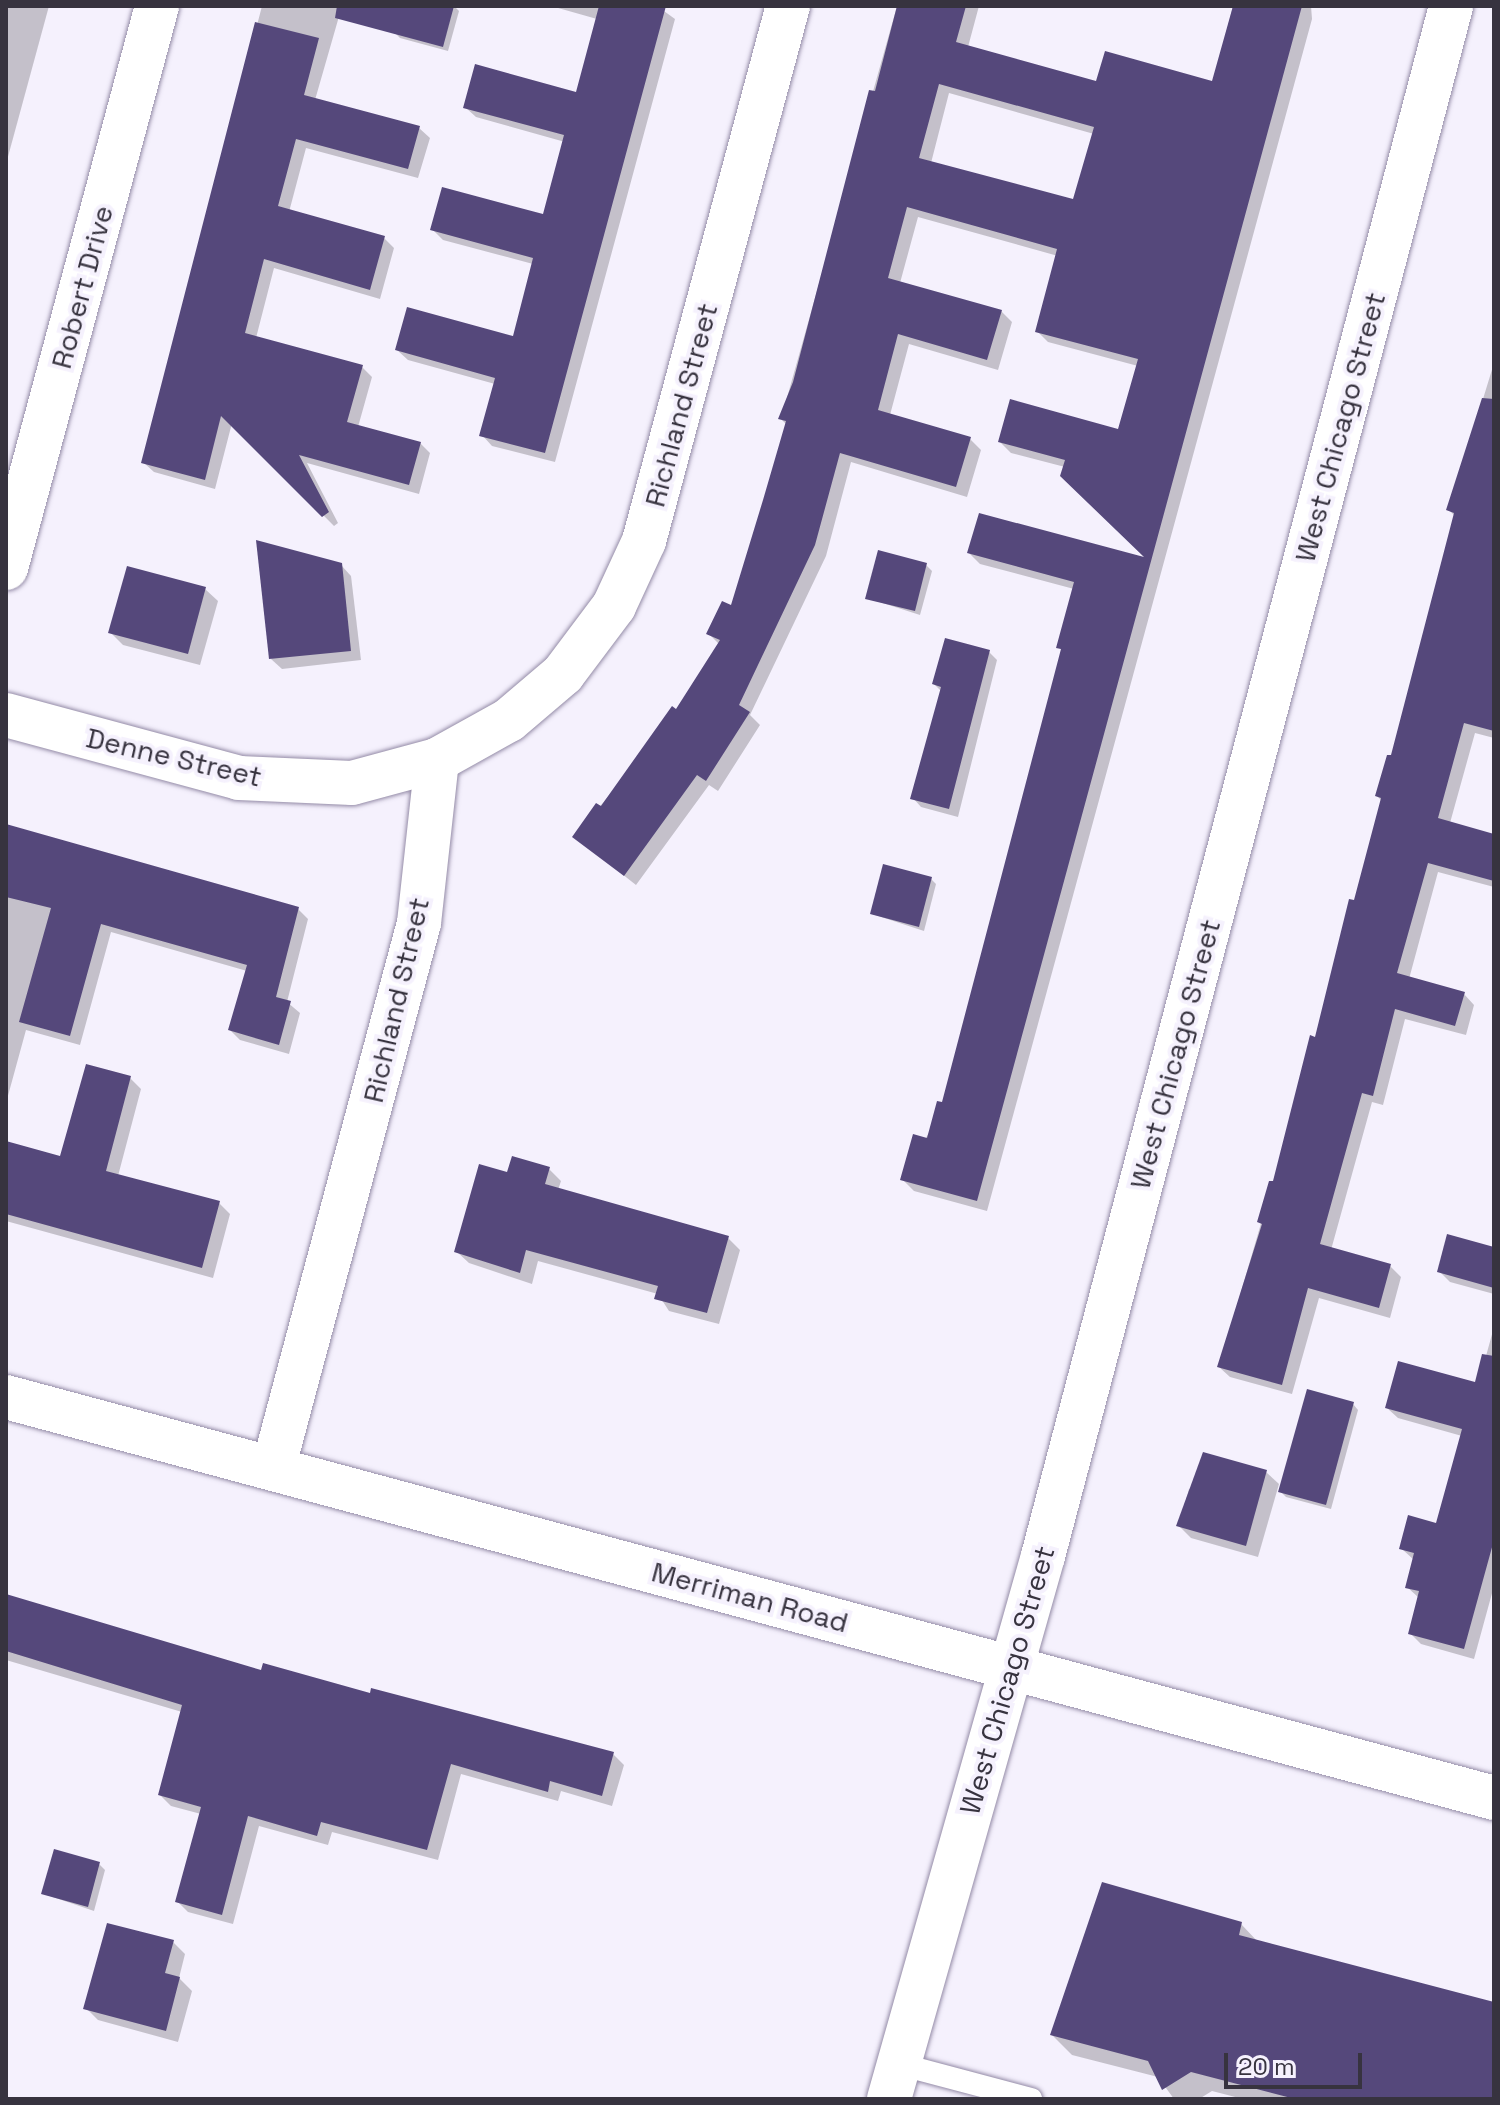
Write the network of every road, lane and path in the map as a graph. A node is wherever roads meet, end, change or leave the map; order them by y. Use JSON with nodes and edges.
{"nodes":[{"id":1,"x":157,"y":6,"type":"edge"},
{"id":2,"x":788,"y":6,"type":"edge"},
{"id":3,"x":1451,"y":6,"type":"edge"},
{"id":4,"x":6,"y":568,"type":"edge"},
{"id":5,"x":6,"y":715,"type":"edge"},
{"id":6,"x":437,"y":760,"type":"junction"},
{"id":7,"x":6,"y":1397,"type":"edge"},
{"id":8,"x":273,"y":1469,"type":"junction"},
{"id":9,"x":1010,"y":1667,"type":"junction"},
{"id":10,"x":1494,"y":1798,"type":"edge"},
{"id":11,"x":894,"y":2081,"type":"edge"},
{"id":12,"x":1031,"y":2099,"type":"edge"}],
"edges":[{"from":1,"to":4,"type":"street","name":"Robert Drive"},
{"from":2,"to":6,"type":"street","name":"Richland Street"},
{"from":3,"to":9,"type":"street","name":"West Chicago Street"},
{"from":5,"to":6,"type":"street","name":"Denne Street"},
{"from":6,"to":8,"type":"street","name":"Richland Street"},
{"from":7,"to":8,"type":"street","name":"Merriman Road"},
{"from":8,"to":9,"type":"street","name":"Merriman Road"},
{"from":9,"to":10,"type":"street","name":"Merriman Road"},
{"from":9,"to":11,"type":"street","name":"West Chicago Street"},
{"from":11,"to":12,"type":"lane"}]}
